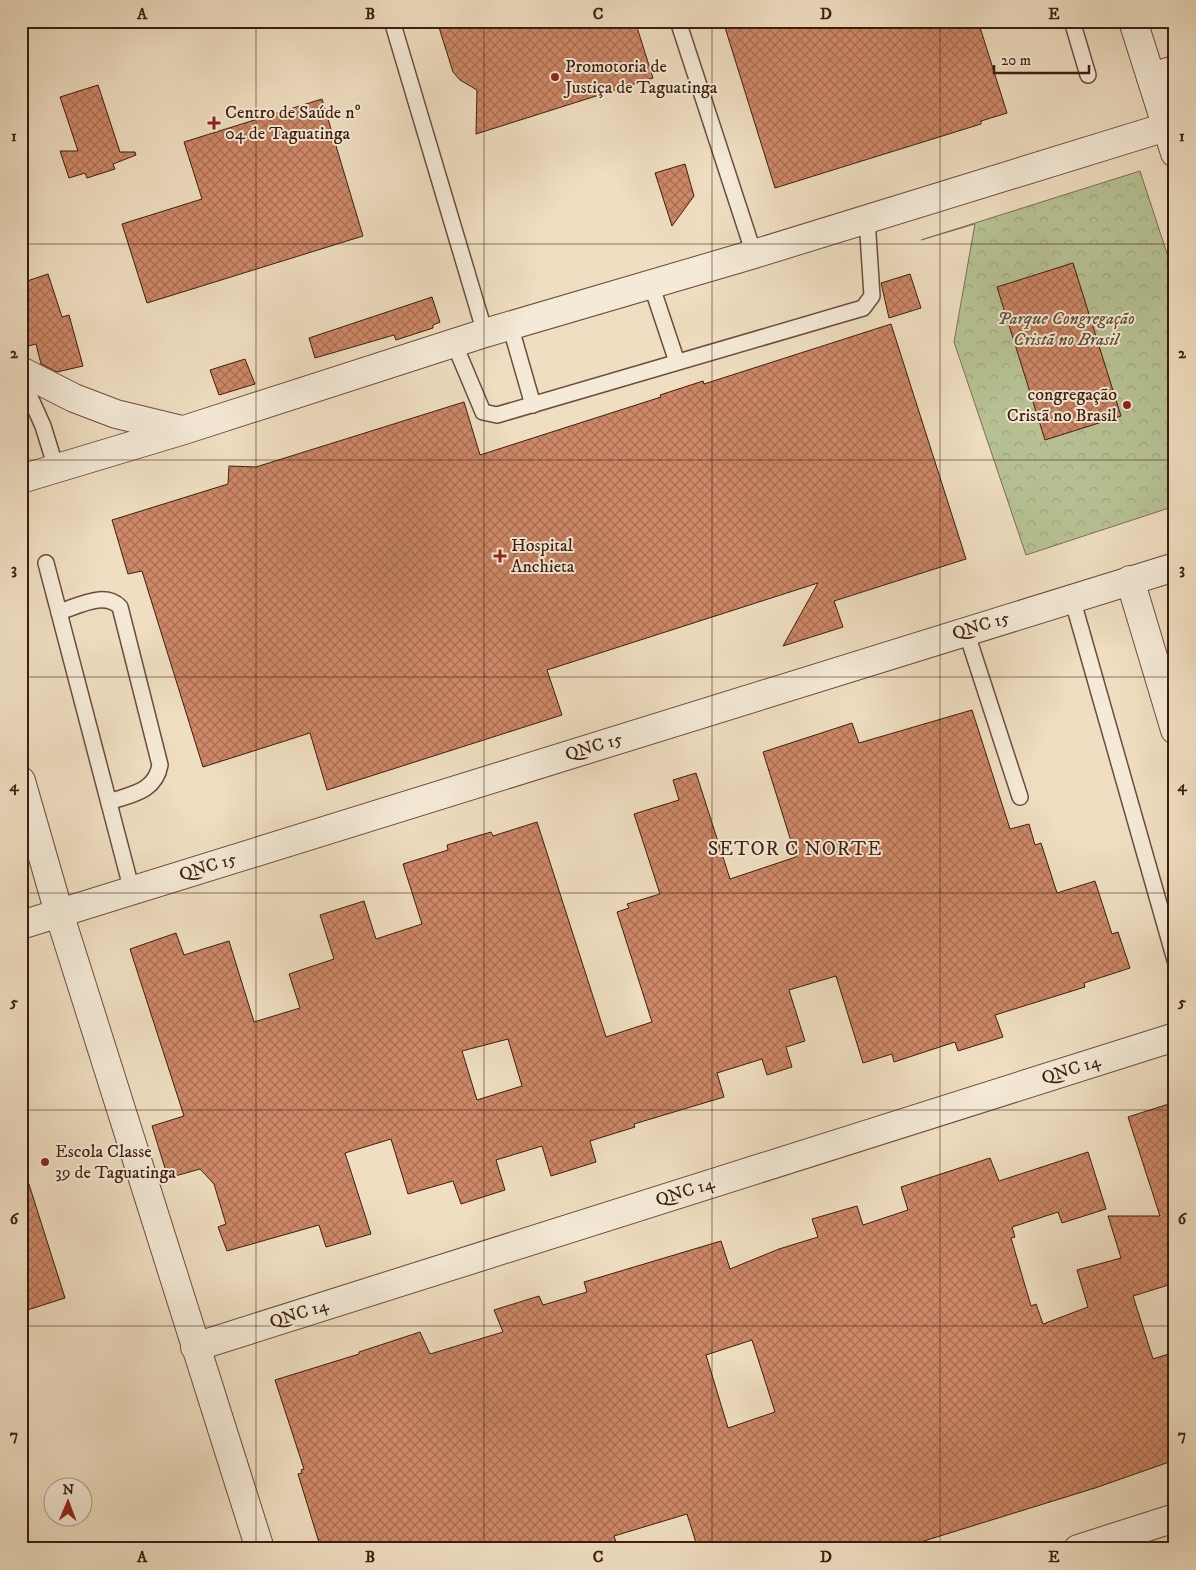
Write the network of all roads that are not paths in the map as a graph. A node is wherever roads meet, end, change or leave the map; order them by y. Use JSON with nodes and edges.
{"nodes":[{"id":1,"x":392,"y":21,"type":"edge"},
{"id":2,"x":678,"y":21,"type":"edge"},
{"id":3,"x":1072,"y":21,"type":"edge"},
{"id":4,"x":1134,"y":21,"type":"edge"},
{"id":5,"x":1163,"y":74,"type":"edge"},
{"id":6,"x":1088,"y":75,"type":"dead end"},
{"id":7,"x":1166,"y":127,"type":"junction"},
{"id":8,"x":1175,"y":153,"type":"edge"},
{"id":9,"x":867,"y":219,"type":"junction"},
{"id":10,"x":754,"y":254,"type":"junction"},
{"id":11,"x":651,"y":284,"type":"junction"},
{"id":12,"x":497,"y":329,"type":"junction"},
{"id":13,"x":454,"y":342,"type":"junction"},
{"id":14,"x":677,"y":362,"type":"junction"},
{"id":15,"x":21,"y":371,"type":"edge"},
{"id":16,"x":21,"y":377,"type":"edge"},
{"id":17,"x":533,"y":405,"type":"junction"},
{"id":18,"x":184,"y":430,"type":"junction"},
{"id":19,"x":56,"y":468,"type":"junction"},
{"id":20,"x":21,"y":479,"type":"edge"},
{"id":21,"x":46,"y":563,"type":"dead end"},
{"id":22,"x":1175,"y":567,"type":"edge"},
{"id":23,"x":1130,"y":580,"type":"junction"},
{"id":24,"x":1072,"y":598,"type":"junction"},
{"id":25,"x":59,"y":612,"type":"junction"},
{"id":26,"x":966,"y":631,"type":"junction"},
{"id":27,"x":1175,"y":730,"type":"edge"},
{"id":28,"x":21,"y":781,"type":"edge"},
{"id":29,"x":1020,"y":797,"type":"dead end"},
{"id":30,"x":109,"y":802,"type":"junction"},
{"id":31,"x":132,"y":891,"type":"junction"},
{"id":32,"x":59,"y":913,"type":"junction"},
{"id":33,"x":21,"y":926,"type":"edge"},
{"id":34,"x":1175,"y":960,"type":"edge"},
{"id":35,"x":1175,"y":1037,"type":"edge"},
{"id":36,"x":196,"y":1347,"type":"junction"},
{"id":37,"x":1175,"y":1518,"type":"edge"},
{"id":38,"x":260,"y":1549,"type":"edge"},
{"id":39,"x":1078,"y":1549,"type":"edge"}],
"edges":[{"from":1,"to":12,"type":"lane"},
{"from":2,"to":10,"type":"lane"},
{"from":3,"to":6,"type":"lane"},
{"from":4,"to":5,"type":"street"},
{"from":5,"to":7,"type":"street"},
{"from":7,"to":8,"type":"street"},
{"from":7,"to":9,"type":"street"},
{"from":9,"to":10,"type":"street"},
{"from":9,"to":14,"type":"lane"},
{"from":10,"to":11,"type":"street"},
{"from":11,"to":12,"type":"street"},
{"from":11,"to":14,"type":"lane"},
{"from":12,"to":13,"type":"street"},
{"from":12,"to":17,"type":"lane"},
{"from":13,"to":17,"type":"lane"},
{"from":13,"to":18,"type":"street"},
{"from":14,"to":17,"type":"lane"},
{"from":15,"to":18,"type":"street"},
{"from":16,"to":19,"type":"lane"},
{"from":18,"to":19,"type":"street"},
{"from":19,"to":20,"type":"street"},
{"from":21,"to":25,"type":"lane"},
{"from":22,"to":23,"type":"street","name":"QNC 15"},
{"from":23,"to":24,"type":"street","name":"QNC 15"},
{"from":23,"to":27,"type":"street"},
{"from":24,"to":26,"type":"street","name":"QNC 15"},
{"from":24,"to":34,"type":"lane"},
{"from":25,"to":30,"type":"lane"},
{"from":25,"to":30,"type":"lane"},
{"from":26,"to":29,"type":"lane"},
{"from":26,"to":31,"type":"street","name":"QNC 15"},
{"from":28,"to":32,"type":"street"},
{"from":30,"to":31,"type":"lane"},
{"from":31,"to":32,"type":"street","name":"QNC 15"},
{"from":32,"to":33,"type":"street","name":"QNC 15"},
{"from":32,"to":36,"type":"street"},
{"from":35,"to":36,"type":"street","name":"QNC 14"},
{"from":36,"to":38,"type":"street"},
{"from":37,"to":39,"type":"street"}]}
